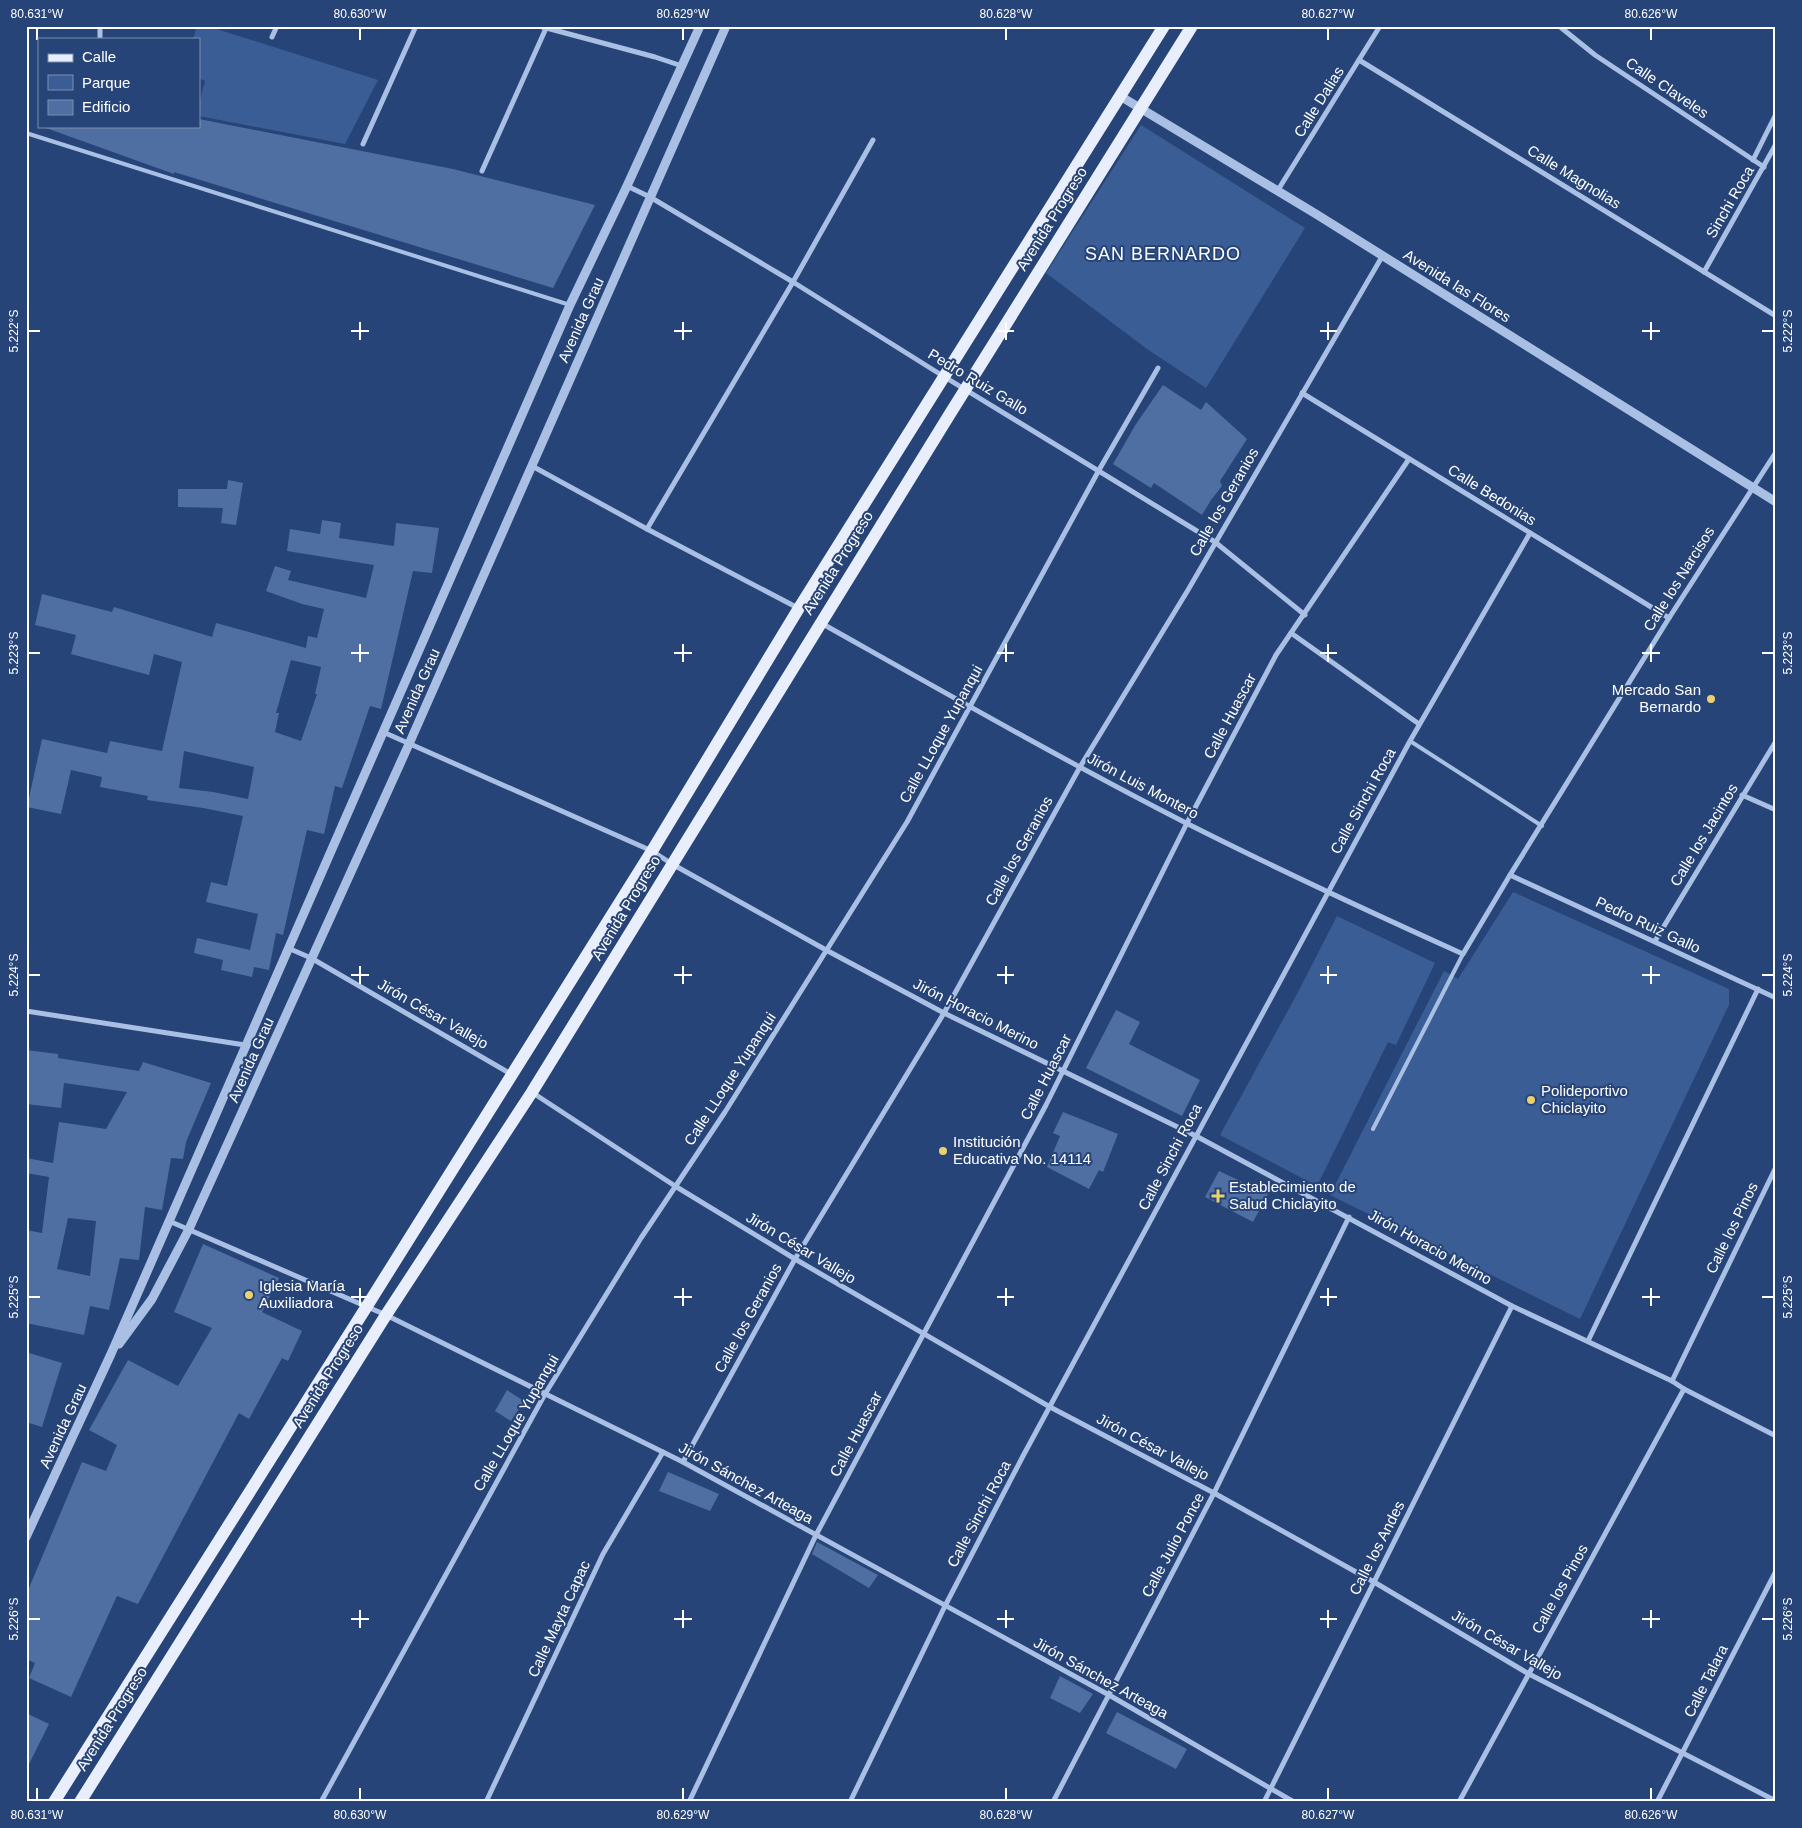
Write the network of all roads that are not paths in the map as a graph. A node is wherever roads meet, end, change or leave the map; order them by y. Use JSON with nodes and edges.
{"nodes":[{"id":1,"x":277,"y":26,"type":"edge"},
{"id":2,"x":416,"y":26,"type":"edge"},
{"id":3,"x":539,"y":26,"type":"edge"},
{"id":4,"x":700,"y":26,"type":"edge"},
{"id":5,"x":726,"y":26,"type":"edge"},
{"id":6,"x":1164,"y":26,"type":"edge"},
{"id":7,"x":1192,"y":26,"type":"edge"},
{"id":8,"x":1380,"y":26,"type":"edge"},
{"id":9,"x":1559,"y":26,"type":"edge"},
{"id":10,"x":547,"y":27,"type":"edge"},
{"id":11,"x":272,"y":37,"type":"dead end"},
{"id":12,"x":1359,"y":60,"type":"junction"},
{"id":13,"x":682,"y":66,"type":"junction"},
{"id":14,"x":1120,"y":96,"type":"junction"},
{"id":15,"x":1140,"y":108,"type":"junction"},
{"id":16,"x":1776,"y":114,"type":"edge"},
{"id":17,"x":26,"y":133,"type":"edge"},
{"id":18,"x":873,"y":140,"type":"dead end"},
{"id":19,"x":363,"y":144,"type":"dead end"},
{"id":20,"x":1776,"y":144,"type":"edge"},
{"id":21,"x":1754,"y":160,"type":"junction"},
{"id":22,"x":1764,"y":167,"type":"junction"},
{"id":23,"x":482,"y":171,"type":"dead end"},
{"id":24,"x":627,"y":186,"type":"junction"},
{"id":25,"x":1278,"y":190,"type":"junction"},
{"id":26,"x":650,"y":197,"type":"junction"},
{"id":27,"x":1383,"y":255,"type":"junction"},
{"id":28,"x":1704,"y":272,"type":"junction"},
{"id":29,"x":793,"y":282,"type":"junction"},
{"id":30,"x":570,"y":305,"type":"junction"},
{"id":31,"x":1776,"y":316,"type":"edge"},
{"id":32,"x":1158,"y":368,"type":"dead end"},
{"id":33,"x":943,"y":376,"type":"junction"},
{"id":34,"x":965,"y":389,"type":"junction"},
{"id":35,"x":1302,"y":393,"type":"junction"},
{"id":36,"x":1776,"y":452,"type":"edge"},
{"id":37,"x":1409,"y":459,"type":"junction"},
{"id":38,"x":531,"y":466,"type":"junction"},
{"id":39,"x":1099,"y":470,"type":"junction"},
{"id":40,"x":1752,"y":488,"type":"junction"},
{"id":41,"x":1776,"y":502,"type":"edge"},
{"id":42,"x":647,"y":529,"type":"junction"},
{"id":43,"x":1530,"y":534,"type":"junction"},
{"id":44,"x":1215,"y":542,"type":"junction"},
{"id":45,"x":799,"y":608,"type":"junction"},
{"id":46,"x":1304,"y":615,"type":"junction"},
{"id":47,"x":1669,"y":618,"type":"junction"},
{"id":48,"x":821,"y":622,"type":"junction"},
{"id":49,"x":1291,"y":633,"type":"junction"},
{"id":50,"x":970,"y":707,"type":"junction"},
{"id":51,"x":1419,"y":724,"type":"junction"},
{"id":52,"x":383,"y":732,"type":"junction"},
{"id":53,"x":1410,"y":740,"type":"junction"},
{"id":54,"x":1776,"y":741,"type":"edge"},
{"id":55,"x":409,"y":744,"type":"junction"},
{"id":56,"x":1080,"y":767,"type":"junction"},
{"id":57,"x":1742,"y":795,"type":"junction"},
{"id":58,"x":1776,"y":810,"type":"edge"},
{"id":59,"x":1187,"y":823,"type":"junction"},
{"id":60,"x":1542,"y":826,"type":"junction"},
{"id":61,"x":652,"y":851,"type":"junction"},
{"id":62,"x":672,"y":864,"type":"junction"},
{"id":63,"x":1510,"y":875,"type":"junction"},
{"id":64,"x":1327,"y":892,"type":"junction"},
{"id":65,"x":1655,"y":941,"type":"junction"},
{"id":66,"x":288,"y":948,"type":"junction"},
{"id":67,"x":826,"y":950,"type":"junction"},
{"id":68,"x":1463,"y":954,"type":"junction"},
{"id":69,"x":312,"y":958,"type":"junction"},
{"id":70,"x":1758,"y":989,"type":"junction"},
{"id":71,"x":1776,"y":998,"type":"edge"},
{"id":72,"x":26,"y":1011,"type":"edge"},
{"id":73,"x":944,"y":1013,"type":"junction"},
{"id":74,"x":245,"y":1045,"type":"junction"},
{"id":75,"x":1063,"y":1072,"type":"junction"},
{"id":76,"x":512,"y":1075,"type":"junction"},
{"id":77,"x":532,"y":1092,"type":"junction"},
{"id":78,"x":1373,"y":1129,"type":"dead end"},
{"id":79,"x":1196,"y":1136,"type":"junction"},
{"id":80,"x":1776,"y":1167,"type":"edge"},
{"id":81,"x":675,"y":1186,"type":"junction"},
{"id":82,"x":1349,"y":1217,"type":"junction"},
{"id":83,"x":168,"y":1221,"type":"junction"},
{"id":84,"x":190,"y":1229,"type":"junction"},
{"id":85,"x":795,"y":1260,"type":"junction"},
{"id":86,"x":367,"y":1306,"type":"junction"},
{"id":87,"x":1512,"y":1306,"type":"junction"},
{"id":88,"x":386,"y":1315,"type":"junction"},
{"id":89,"x":924,"y":1334,"type":"junction"},
{"id":90,"x":1588,"y":1341,"type":"junction"},
{"id":91,"x":111,"y":1354,"type":"junction"},
{"id":92,"x":1672,"y":1380,"type":"junction"},
{"id":93,"x":1684,"y":1389,"type":"junction"},
{"id":94,"x":545,"y":1394,"type":"junction"},
{"id":95,"x":1050,"y":1407,"type":"junction"},
{"id":96,"x":1776,"y":1436,"type":"edge"},
{"id":97,"x":663,"y":1452,"type":"junction"},
{"id":98,"x":683,"y":1462,"type":"junction"},
{"id":99,"x":1214,"y":1493,"type":"junction"},
{"id":100,"x":816,"y":1535,"type":"junction"},
{"id":101,"x":26,"y":1537,"type":"edge"},
{"id":102,"x":1776,"y":1571,"type":"edge"},
{"id":103,"x":1374,"y":1582,"type":"junction"},
{"id":104,"x":945,"y":1606,"type":"junction"},
{"id":105,"x":1528,"y":1674,"type":"junction"},
{"id":106,"x":1109,"y":1695,"type":"junction"},
{"id":107,"x":1683,"y":1752,"type":"junction"},
{"id":108,"x":1271,"y":1788,"type":"junction"},
{"id":109,"x":1776,"y":1801,"type":"edge"},
{"id":110,"x":54,"y":1802,"type":"edge"},
{"id":111,"x":80,"y":1802,"type":"edge"},
{"id":112,"x":321,"y":1802,"type":"edge"},
{"id":113,"x":486,"y":1802,"type":"edge"},
{"id":114,"x":689,"y":1802,"type":"edge"},
{"id":115,"x":850,"y":1802,"type":"edge"},
{"id":116,"x":1053,"y":1802,"type":"edge"},
{"id":117,"x":1264,"y":1802,"type":"edge"},
{"id":118,"x":1294,"y":1802,"type":"edge"},
{"id":119,"x":1459,"y":1802,"type":"edge"},
{"id":120,"x":1658,"y":1802,"type":"edge"}],
"edges":[{"from":1,"to":11,"type":"street"},
{"from":2,"to":19,"type":"street"},
{"from":3,"to":10,"type":"street"},
{"from":4,"to":13,"type":"street","name":"Avenida Grau"},
{"from":5,"to":26,"type":"street","name":"Avenida Grau"},
{"from":6,"to":14,"type":"main road","name":"Avenida Progreso"},
{"from":7,"to":15,"type":"main road","name":"Avenida Progreso"},
{"from":8,"to":12,"type":"street","name":"Calle Dalias"},
{"from":9,"to":21,"type":"street","name":"Calle Claveles"},
{"from":10,"to":13,"type":"street"},
{"from":10,"to":23,"type":"street"},
{"from":12,"to":25,"type":"street","name":"Calle Dalias"},
{"from":12,"to":28,"type":"street","name":"Calle Magnolias"},
{"from":13,"to":24,"type":"street","name":"Avenida Grau"},
{"from":14,"to":15,"type":"street","name":"Avenida las Flores"},
{"from":14,"to":33,"type":"main road","name":"Avenida Progreso"},
{"from":15,"to":25,"type":"street","name":"Avenida las Flores"},
{"from":15,"to":34,"type":"main road","name":"Avenida Progreso"},
{"from":16,"to":21,"type":"street","name":"Sinchi Roca"},
{"from":17,"to":30,"type":"lane"},
{"from":18,"to":29,"type":"street"},
{"from":20,"to":22,"type":"street","name":"Sinchi Roca"},
{"from":21,"to":22,"type":"street","name":"Calle Claveles"},
{"from":22,"to":28,"type":"street","name":"Sinchi Roca"},
{"from":24,"to":26,"type":"street","name":"Pedro Ruiz Gallo"},
{"from":24,"to":30,"type":"street","name":"Avenida Grau"},
{"from":25,"to":27,"type":"street","name":"Avenida las Flores"},
{"from":26,"to":29,"type":"street","name":"Pedro Ruiz Gallo"},
{"from":26,"to":38,"type":"street","name":"Avenida Grau"},
{"from":27,"to":35,"type":"street","name":"Calle los Geranios"},
{"from":27,"to":40,"type":"street","name":"Avenida las Flores"},
{"from":28,"to":31,"type":"street","name":"Calle Magnolias"},
{"from":29,"to":33,"type":"street","name":"Pedro Ruiz Gallo"},
{"from":29,"to":42,"type":"street"},
{"from":30,"to":52,"type":"street","name":"Avenida Grau"},
{"from":32,"to":39,"type":"street","name":"Calle LLoque Yupanqui"},
{"from":33,"to":34,"type":"street","name":"Pedro Ruiz Gallo"},
{"from":33,"to":45,"type":"main road","name":"Avenida Progreso"},
{"from":34,"to":39,"type":"street","name":"Pedro Ruiz Gallo"},
{"from":34,"to":48,"type":"main road","name":"Avenida Progreso"},
{"from":35,"to":37,"type":"street","name":"Calle Bedonias"},
{"from":35,"to":44,"type":"street","name":"Calle los Geranios"},
{"from":36,"to":40,"type":"street","name":"Calle los Narcisos"},
{"from":37,"to":43,"type":"street","name":"Calle Bedonias"},
{"from":37,"to":46,"type":"street","name":"Calle Huascar"},
{"from":38,"to":42,"type":"street"},
{"from":38,"to":55,"type":"street","name":"Avenida Grau"},
{"from":39,"to":44,"type":"street","name":"Pedro Ruiz Gallo"},
{"from":39,"to":50,"type":"street","name":"Calle LLoque Yupanqui"},
{"from":40,"to":41,"type":"street","name":"Avenida las Flores"},
{"from":40,"to":47,"type":"street","name":"Calle los Narcisos"},
{"from":42,"to":45,"type":"street"},
{"from":43,"to":47,"type":"street","name":"Calle Bedonias"},
{"from":43,"to":51,"type":"street","name":"Calle Sinchi Roca"},
{"from":44,"to":46,"type":"street","name":"Pedro Ruiz Gallo"},
{"from":44,"to":56,"type":"street","name":"Calle los Geranios"},
{"from":45,"to":61,"type":"main road","name":"Avenida Progreso"},
{"from":46,"to":49,"type":"street","name":"Calle Huascar"},
{"from":47,"to":60,"type":"street","name":"Calle los Narcisos"},
{"from":48,"to":50,"type":"street","name":"Jirón Luis Montero"},
{"from":48,"to":62,"type":"main road","name":"Avenida Progreso"},
{"from":49,"to":51,"type":"street"},
{"from":49,"to":59,"type":"street","name":"Calle Huascar"},
{"from":50,"to":56,"type":"street","name":"Jirón Luis Montero"},
{"from":50,"to":67,"type":"street","name":"Calle LLoque Yupanqui"},
{"from":51,"to":53,"type":"street","name":"Calle Sinchi Roca"},
{"from":52,"to":55,"type":"street","name":"Jirón Horacio Merino"},
{"from":52,"to":66,"type":"street","name":"Avenida Grau"},
{"from":53,"to":60,"type":"lane"},
{"from":53,"to":64,"type":"street","name":"Calle Sinchi Roca"},
{"from":54,"to":57,"type":"street","name":"Calle los Jacintos"},
{"from":55,"to":61,"type":"street","name":"Jirón Horacio Merino"},
{"from":55,"to":69,"type":"street","name":"Avenida Grau"},
{"from":56,"to":59,"type":"street","name":"Jirón Luis Montero"},
{"from":56,"to":73,"type":"street","name":"Calle los Geranios"},
{"from":57,"to":58,"type":"street"},
{"from":57,"to":65,"type":"street","name":"Calle los Jacintos"},
{"from":59,"to":64,"type":"street","name":"Jirón Luis Montero"},
{"from":59,"to":75,"type":"street","name":"Calle Huascar"},
{"from":60,"to":63,"type":"street","name":"Calle los Narcisos"},
{"from":61,"to":62,"type":"street","name":"Jirón Horacio Merino"},
{"from":61,"to":76,"type":"main road","name":"Avenida Progreso"},
{"from":62,"to":67,"type":"street","name":"Jirón Horacio Merino"},
{"from":62,"to":77,"type":"main road","name":"Avenida Progreso"},
{"from":63,"to":65,"type":"street","name":"Pedro Ruiz Gallo"},
{"from":63,"to":68,"type":"street"},
{"from":64,"to":68,"type":"street","name":"Jirón Luis Montero"},
{"from":64,"to":79,"type":"street","name":"Calle Sinchi Roca"},
{"from":65,"to":70,"type":"street","name":"Pedro Ruiz Gallo"},
{"from":66,"to":69,"type":"street","name":"Jirón César Vallejo"},
{"from":66,"to":74,"type":"street","name":"Avenida Grau"},
{"from":67,"to":73,"type":"street","name":"Jirón Horacio Merino"},
{"from":67,"to":81,"type":"street","name":"Calle LLoque Yupanqui"},
{"from":68,"to":78,"type":"lane"},
{"from":69,"to":76,"type":"street","name":"Jirón César Vallejo"},
{"from":69,"to":84,"type":"street","name":"Avenida Grau"},
{"from":70,"to":71,"type":"street","name":"Pedro Ruiz Gallo"},
{"from":70,"to":90,"type":"street"},
{"from":72,"to":74,"type":"street"},
{"from":73,"to":75,"type":"street","name":"Jirón Horacio Merino"},
{"from":73,"to":85,"type":"street","name":"Calle los Geranios"},
{"from":74,"to":83,"type":"street","name":"Avenida Grau"},
{"from":75,"to":79,"type":"street","name":"Jirón Horacio Merino"},
{"from":75,"to":89,"type":"street","name":"Calle Huascar"},
{"from":76,"to":86,"type":"main road","name":"Avenida Progreso"},
{"from":77,"to":81,"type":"street","name":"Jirón César Vallejo"},
{"from":77,"to":88,"type":"main road","name":"Avenida Progreso"},
{"from":79,"to":82,"type":"street","name":"Jirón Horacio Merino"},
{"from":79,"to":95,"type":"street","name":"Calle Sinchi Roca"},
{"from":80,"to":92,"type":"street","name":"Calle los Pinos"},
{"from":81,"to":85,"type":"street","name":"Jirón César Vallejo"},
{"from":81,"to":94,"type":"street","name":"Calle LLoque Yupanqui"},
{"from":82,"to":87,"type":"street","name":"Jirón Horacio Merino"},
{"from":82,"to":99,"type":"street","name":"Calle Julio Ponce"},
{"from":83,"to":84,"type":"street","name":"Jirón Sánchez Arteaga"},
{"from":83,"to":91,"type":"street","name":"Avenida Grau"},
{"from":84,"to":86,"type":"street","name":"Jirón Sánchez Arteaga"},
{"from":84,"to":91,"type":"street","name":"Avenida Grau"},
{"from":85,"to":89,"type":"street","name":"Jirón César Vallejo"},
{"from":85,"to":98,"type":"street","name":"Calle los Geranios"},
{"from":86,"to":88,"type":"street","name":"Jirón Sánchez Arteaga"},
{"from":86,"to":110,"type":"main road","name":"Avenida Progreso"},
{"from":87,"to":90,"type":"street","name":"Jirón Horacio Merino"},
{"from":87,"to":103,"type":"street","name":"Calle los Andes"},
{"from":88,"to":94,"type":"street","name":"Jirón Sánchez Arteaga"},
{"from":88,"to":111,"type":"main road","name":"Avenida Progreso"},
{"from":89,"to":95,"type":"street","name":"Jirón César Vallejo"},
{"from":89,"to":100,"type":"street","name":"Calle Huascar"},
{"from":90,"to":92,"type":"street","name":"Jirón Horacio Merino"},
{"from":91,"to":101,"type":"street","name":"Avenida Grau"},
{"from":92,"to":93,"type":"street","name":"Jirón Horacio Merino"},
{"from":93,"to":96,"type":"street","name":"Jirón Horacio Merino"},
{"from":93,"to":105,"type":"street","name":"Calle los Pinos"},
{"from":94,"to":97,"type":"street","name":"Jirón Sánchez Arteaga"},
{"from":94,"to":112,"type":"street","name":"Calle LLoque Yupanqui"},
{"from":95,"to":99,"type":"street","name":"Jirón César Vallejo"},
{"from":95,"to":104,"type":"street","name":"Calle Sinchi Roca"},
{"from":97,"to":98,"type":"street","name":"Jirón Sánchez Arteaga"},
{"from":97,"to":113,"type":"street","name":"Calle Mayta Capac"},
{"from":98,"to":100,"type":"street","name":"Jirón Sánchez Arteaga"},
{"from":99,"to":103,"type":"street","name":"Jirón César Vallejo"},
{"from":99,"to":106,"type":"street","name":"Calle Julio Ponce"},
{"from":100,"to":104,"type":"street","name":"Jirón Sánchez Arteaga"},
{"from":100,"to":114,"type":"street","name":"Calle Huascar"},
{"from":102,"to":107,"type":"street","name":"Calle Talara"},
{"from":103,"to":105,"type":"street","name":"Jirón César Vallejo"},
{"from":103,"to":108,"type":"street","name":"Calle los Andes"},
{"from":104,"to":106,"type":"street","name":"Jirón Sánchez Arteaga"},
{"from":104,"to":115,"type":"street","name":"Calle Sinchi Roca"},
{"from":105,"to":107,"type":"street","name":"Jirón César Vallejo"},
{"from":105,"to":119,"type":"street","name":"Calle los Pinos"},
{"from":106,"to":108,"type":"street","name":"Jirón Sánchez Arteaga"},
{"from":106,"to":116,"type":"street","name":"Calle Julio Ponce"},
{"from":107,"to":109,"type":"street","name":"Jirón César Vallejo"},
{"from":107,"to":120,"type":"street","name":"Calle Talara"},
{"from":108,"to":117,"type":"street","name":"Calle los Andes"},
{"from":108,"to":118,"type":"street","name":"Jirón Sánchez Arteaga"}]}
